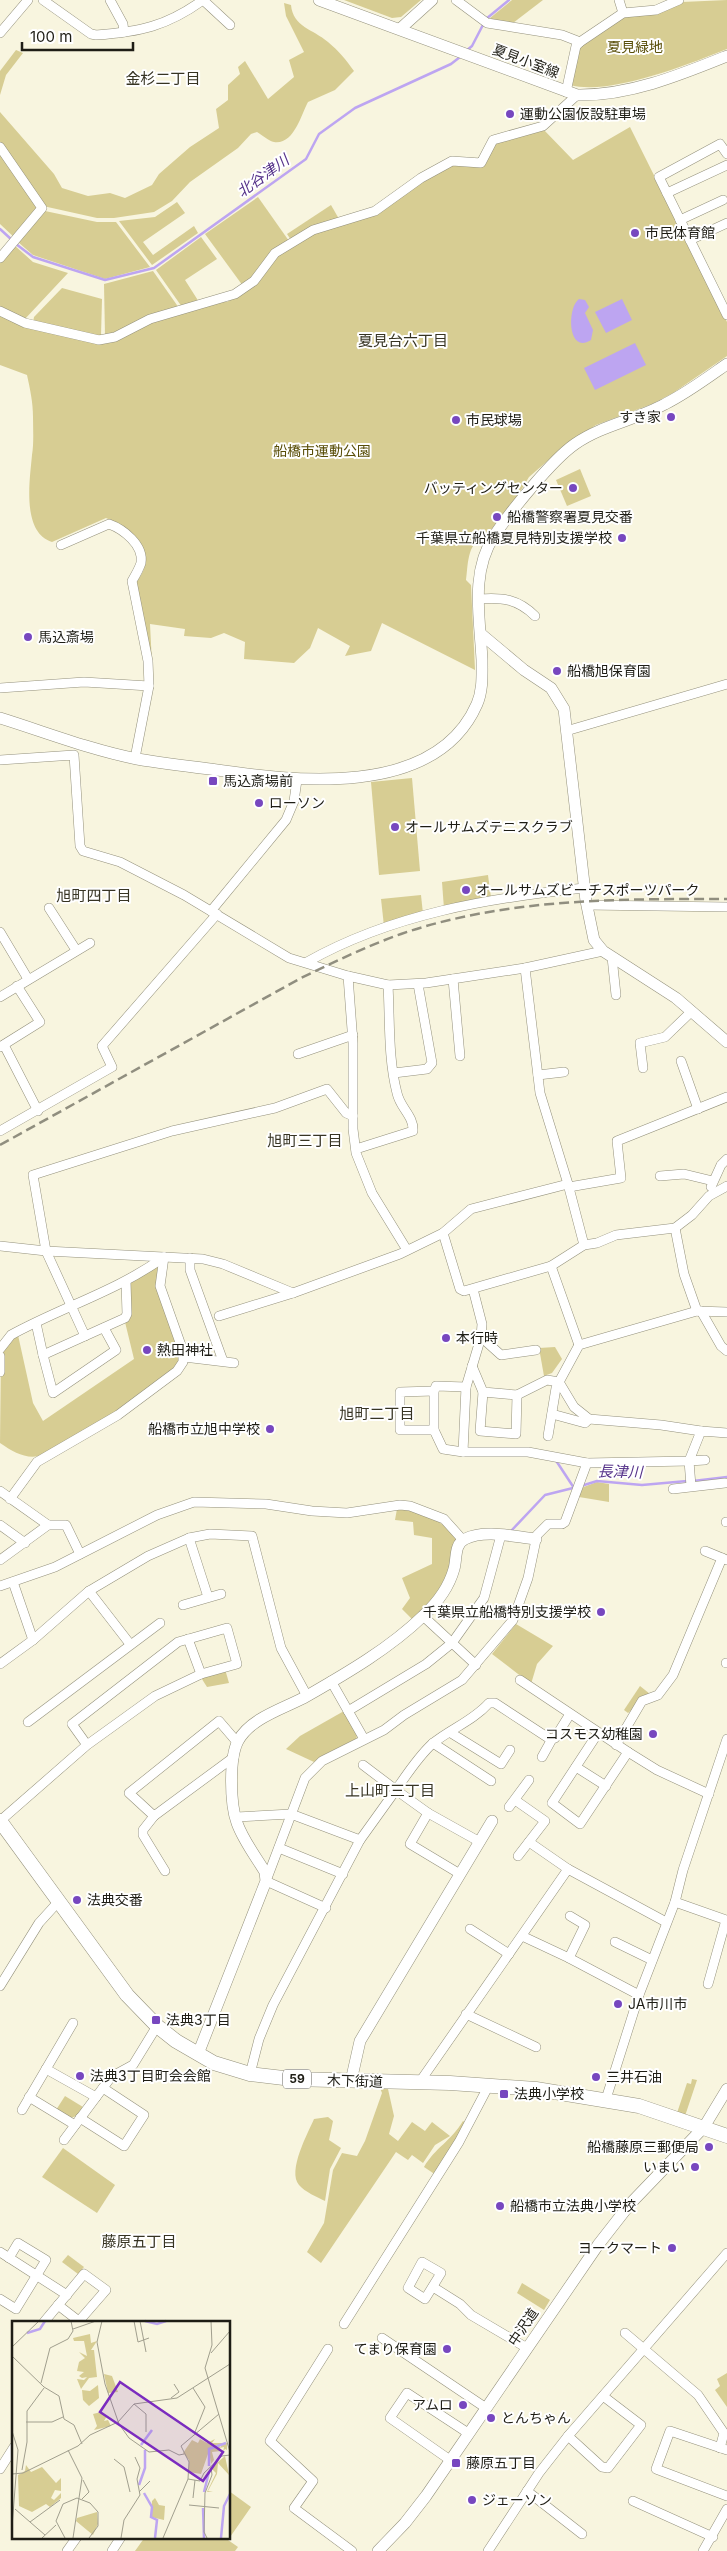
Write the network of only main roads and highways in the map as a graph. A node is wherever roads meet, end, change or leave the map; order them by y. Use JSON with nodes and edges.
{"nodes":[{"id":1,"x":0,"y":1821,"type":"edge"},
{"id":2,"x":727,"y":2136,"type":"edge"}],
"edges":[{"from":1,"to":2,"type":"main road","name":"木下街道","number":"59"}]}
